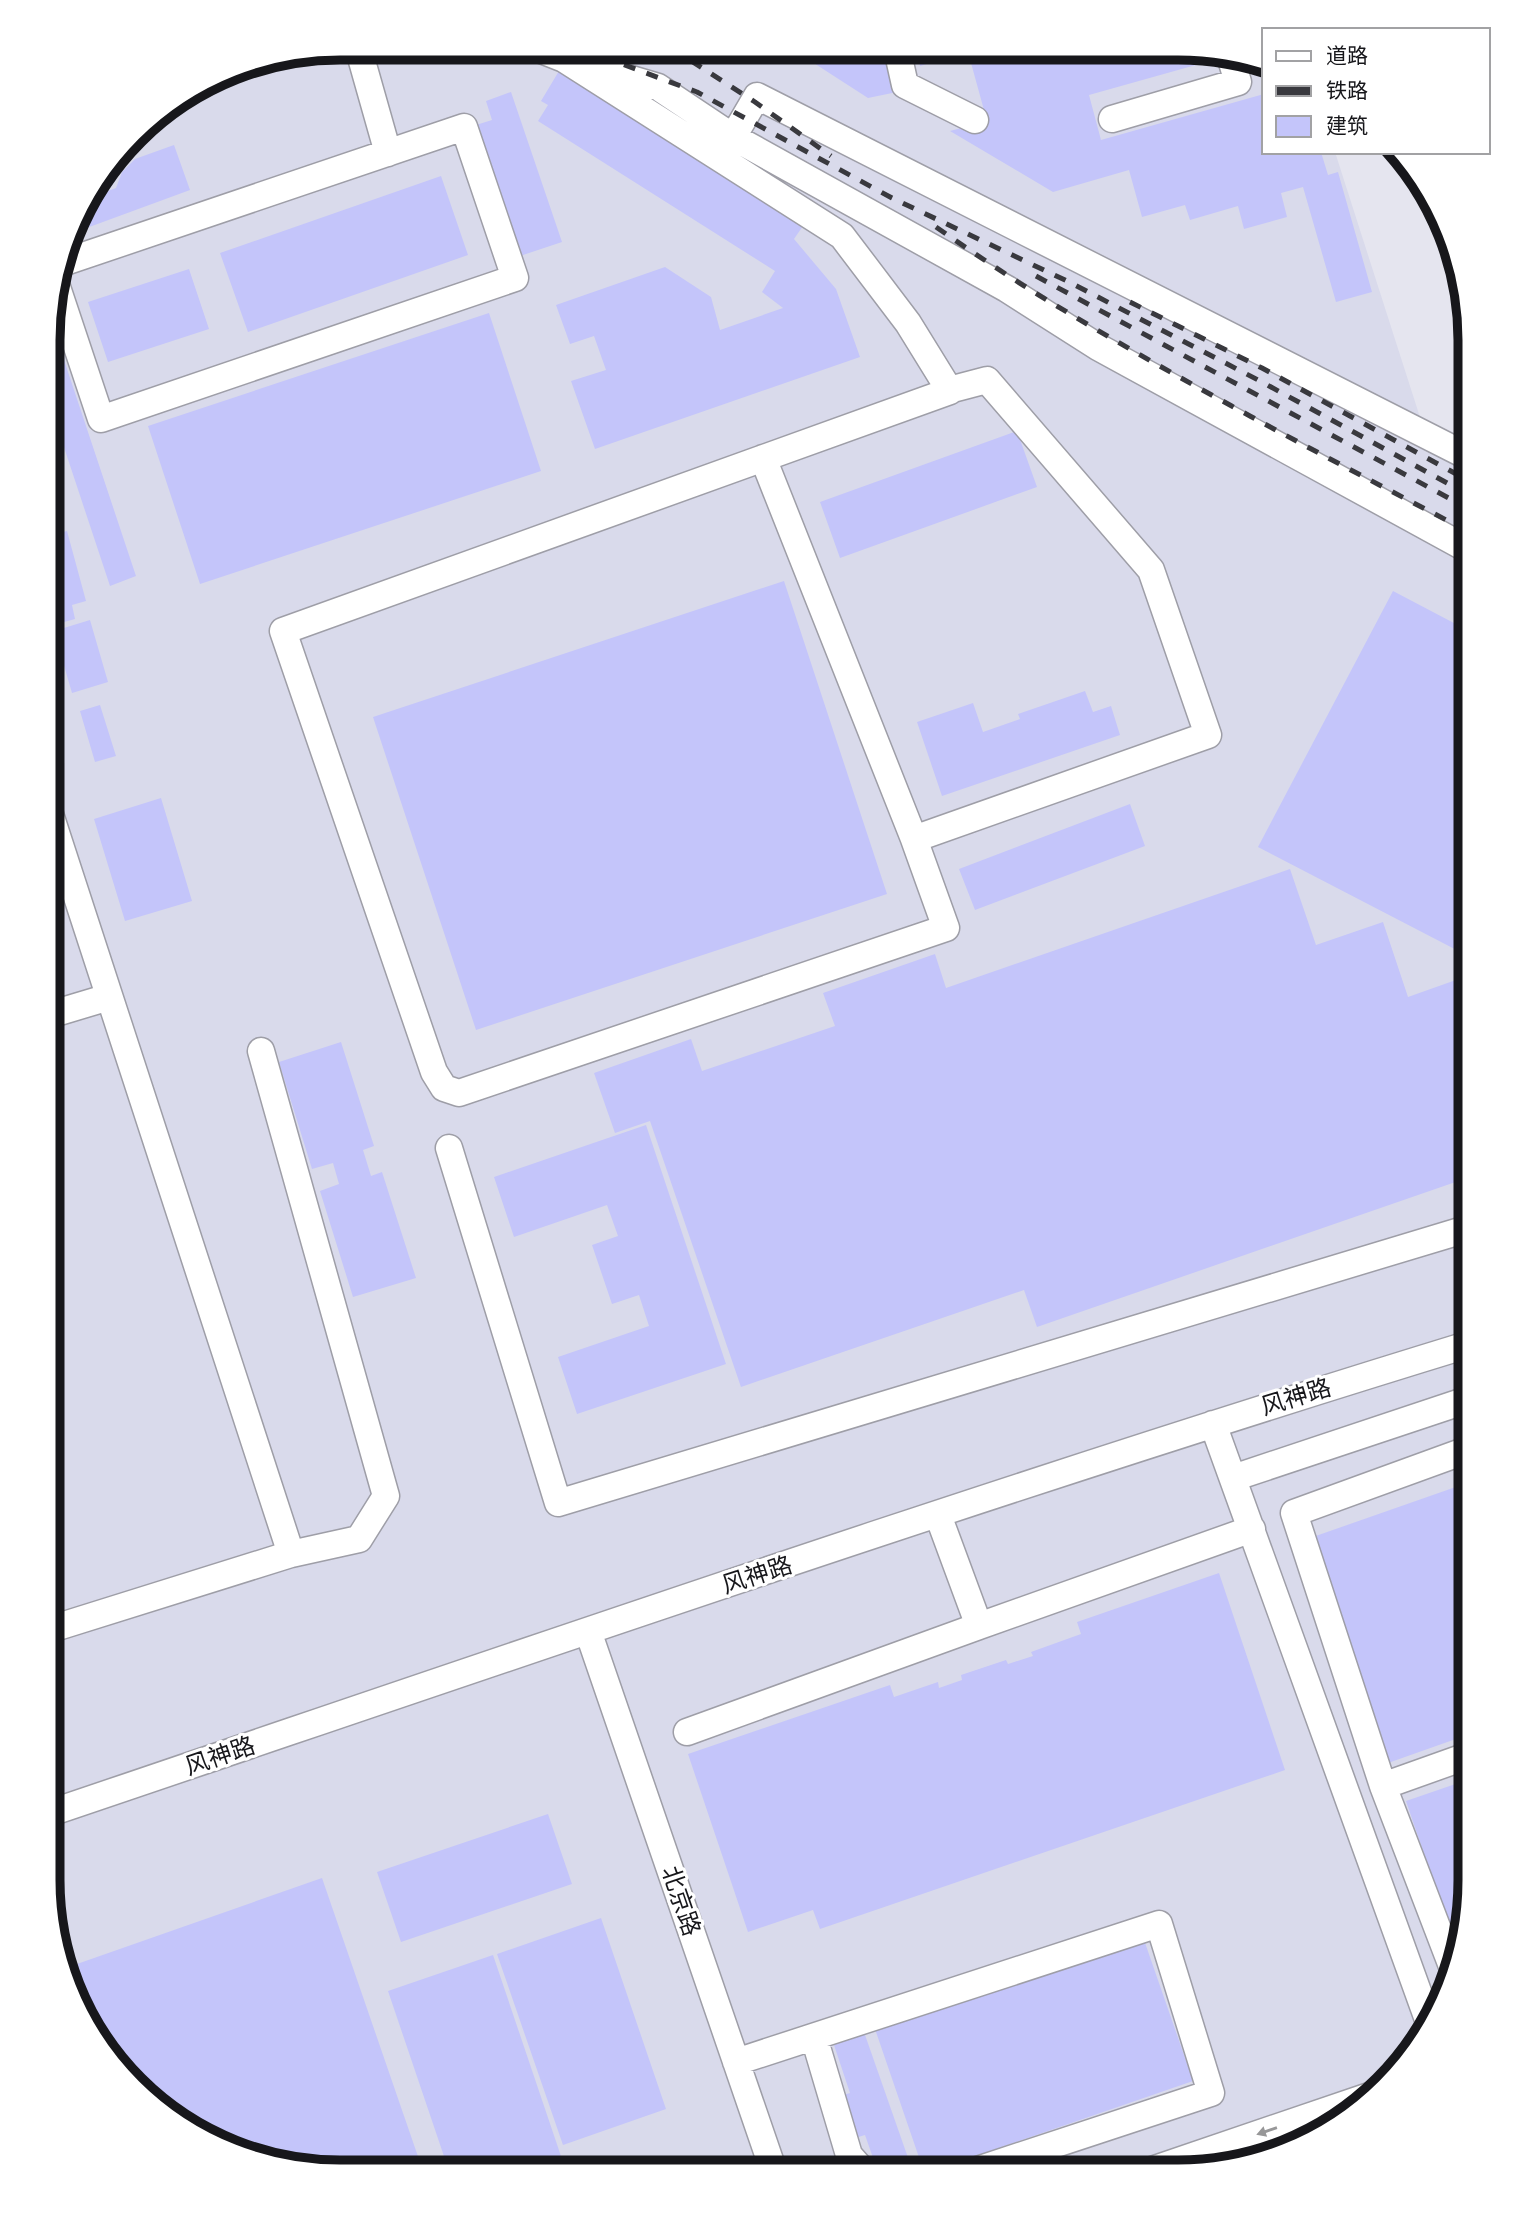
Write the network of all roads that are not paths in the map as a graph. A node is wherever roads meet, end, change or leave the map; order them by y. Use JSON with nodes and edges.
{"nodes":[{"id":1,"x":362,"y":60,"type":"edge"},
{"id":2,"x":566,"y":60,"type":"edge"},
{"id":3,"x":567,"y":60,"type":"edge"},
{"id":4,"x":899,"y":60,"type":"edge"},
{"id":5,"x":1233,"y":65,"type":"edge"},
{"id":6,"x":975,"y":120,"type":"dead end"},
{"id":7,"x":1112,"y":120,"type":"dead end"},
{"id":8,"x":733,"y":137,"type":"junction"},
{"id":9,"x":388,"y":153,"type":"junction"},
{"id":10,"x":71,"y":261,"type":"edge"},
{"id":11,"x":62,"y":302,"type":"edge"},
{"id":12,"x":950,"y":390,"type":"junction"},
{"id":13,"x":1459,"y":452,"type":"edge"},
{"id":14,"x":763,"y":458,"type":"junction"},
{"id":15,"x":1459,"y":545,"type":"edge"},
{"id":16,"x":914,"y":839,"type":"junction"},
{"id":17,"x":60,"y":845,"type":"edge"},
{"id":18,"x":109,"y":997,"type":"junction"},
{"id":19,"x":60,"y":1012,"type":"edge"},
{"id":20,"x":261,"y":1051,"type":"dead end"},
{"id":21,"x":449,"y":1148,"type":"dead end"},
{"id":22,"x":1459,"y":1231,"type":"edge"},
{"id":23,"x":1459,"y":1347,"type":"edge"},
{"id":24,"x":1459,"y":1403,"type":"edge"},
{"id":25,"x":1213,"y":1424,"type":"junction"},
{"id":26,"x":1459,"y":1453,"type":"edge"},
{"id":27,"x":1233,"y":1478,"type":"junction"},
{"id":28,"x":938,"y":1515,"type":"junction"},
{"id":29,"x":1252,"y":1529,"type":"junction"},
{"id":30,"x":291,"y":1555,"type":"junction"},
{"id":31,"x":60,"y":1626,"type":"edge"},
{"id":32,"x":979,"y":1626,"type":"junction"},
{"id":33,"x":588,"y":1631,"type":"junction"},
{"id":34,"x":687,"y":1732,"type":"dead end"},
{"id":35,"x":1459,"y":1759,"type":"edge"},
{"id":36,"x":1383,"y":1786,"type":"junction"},
{"id":37,"x":60,"y":1810,"type":"edge"},
{"id":38,"x":1448,"y":1956,"type":"edge"},
{"id":39,"x":1426,"y":2012,"type":"edge"},
{"id":40,"x":814,"y":2037,"type":"junction"},
{"id":41,"x":736,"y":2062,"type":"junction"},
{"id":42,"x":1349,"y":2103,"type":"edge"},
{"id":43,"x":770,"y":2160,"type":"edge"},
{"id":44,"x":853,"y":2160,"type":"edge"},
{"id":45,"x":1007,"y":2160,"type":"edge"},
{"id":46,"x":1181,"y":2160,"type":"edge"}],
"edges":[{"from":1,"to":9,"type":"street"},
{"from":2,"to":12,"type":"street"},
{"from":3,"to":8,"type":"street"},
{"from":4,"to":6,"type":"street"},
{"from":5,"to":7,"type":"street"},
{"from":8,"to":13,"type":"street"},
{"from":8,"to":15,"type":"street"},
{"from":9,"to":10,"type":"street"},
{"from":9,"to":11,"type":"street"},
{"from":12,"to":14,"type":"street"},
{"from":12,"to":16,"type":"street"},
{"from":14,"to":16,"type":"street"},
{"from":14,"to":16,"type":"street"},
{"from":17,"to":18,"type":"street"},
{"from":18,"to":19,"type":"street"},
{"from":18,"to":30,"type":"street"},
{"from":20,"to":30,"type":"street"},
{"from":21,"to":22,"type":"street"},
{"from":23,"to":25,"type":"street","name":"风神路"},
{"from":24,"to":27,"type":"street"},
{"from":25,"to":27,"type":"street"},
{"from":25,"to":28,"type":"street","name":"风神路"},
{"from":26,"to":36,"type":"street"},
{"from":27,"to":29,"type":"street"},
{"from":28,"to":32,"type":"street"},
{"from":28,"to":33,"type":"street","name":"风神路"},
{"from":29,"to":32,"type":"street"},
{"from":29,"to":39,"type":"street"},
{"from":30,"to":31,"type":"street"},
{"from":32,"to":34,"type":"street"},
{"from":33,"to":37,"type":"street","name":"风神路"},
{"from":33,"to":41,"type":"street","name":"北京路"},
{"from":35,"to":36,"type":"street"},
{"from":36,"to":38,"type":"street"},
{"from":40,"to":41,"type":"street"},
{"from":40,"to":44,"type":"street"},
{"from":40,"to":45,"type":"street"},
{"from":41,"to":43,"type":"street","name":"北京路"},
{"from":42,"to":46,"type":"street","one_way":true}]}
